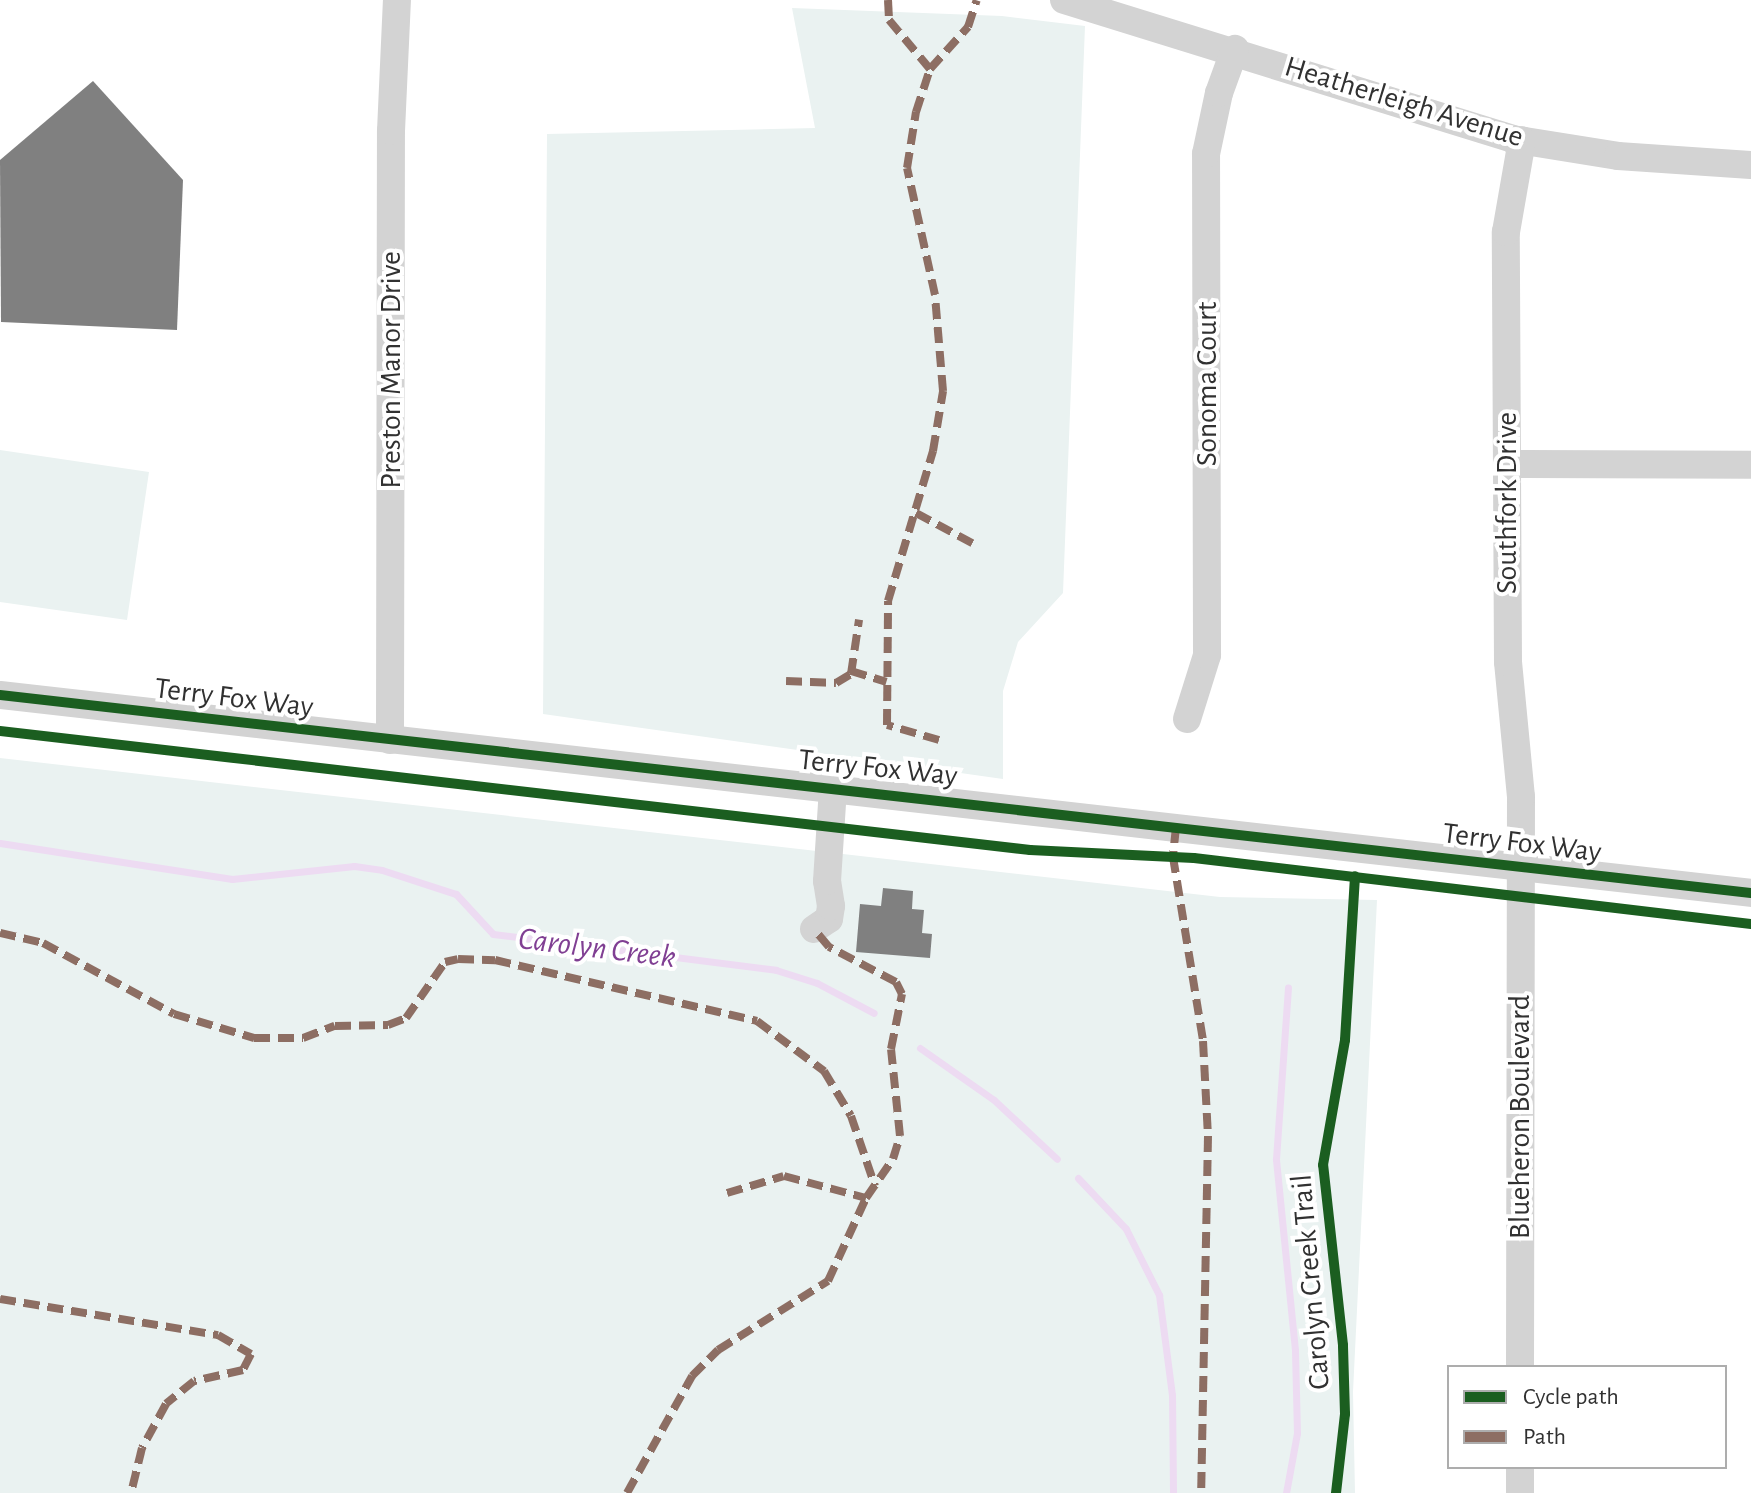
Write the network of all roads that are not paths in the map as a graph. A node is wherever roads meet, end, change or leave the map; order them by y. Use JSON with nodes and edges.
{"nodes":[{"id":1,"x":397,"y":0,"type":"edge"},
{"id":2,"x":1064,"y":0,"type":"edge"},
{"id":3,"x":1235,"y":49,"type":"junction"},
{"id":4,"x":1522,"y":140,"type":"junction"},
{"id":5,"x":1751,"y":165,"type":"edge"},
{"id":6,"x":1507,"y":464,"type":"junction"},
{"id":7,"x":1751,"y":465,"type":"edge"},
{"id":8,"x":0,"y":695,"type":"edge"},
{"id":9,"x":1187,"y":719,"type":"dead end"},
{"id":10,"x":390,"y":740,"type":"junction"},
{"id":11,"x":833,"y":788,"type":"junction"},
{"id":12,"x":1519,"y":867,"type":"junction"},
{"id":13,"x":1751,"y":893,"type":"edge"},
{"id":14,"x":814,"y":929,"type":"dead end"},
{"id":15,"x":1520,"y":1365,"type":"edge"},
{"id":16,"x":1520,"y":1469,"type":"edge"},
{"id":17,"x":1520,"y":1493,"type":"edge"}],
"edges":[{"from":1,"to":10,"type":"street","name":"Preston Manor Drive"},
{"from":2,"to":3,"type":"street","name":"Heatherleigh Avenue"},
{"from":3,"to":4,"type":"street","name":"Heatherleigh Avenue"},
{"from":3,"to":9,"type":"street","name":"Sonoma Court"},
{"from":4,"to":5,"type":"street","name":"Heatherleigh Avenue"},
{"from":4,"to":6,"type":"street","name":"Southfork Drive"},
{"from":6,"to":7,"type":"street"},
{"from":6,"to":12,"type":"street","name":"Southfork Drive"},
{"from":8,"to":10,"type":"street","name":"Terry Fox Way"},
{"from":10,"to":11,"type":"street","name":"Terry Fox Way"},
{"from":11,"to":12,"type":"street","name":"Terry Fox Way"},
{"from":11,"to":14,"type":"street"},
{"from":12,"to":13,"type":"street","name":"Terry Fox Way"},
{"from":12,"to":15,"type":"street","name":"Blueheron Boulevard"},
{"from":16,"to":17,"type":"street"}]}
